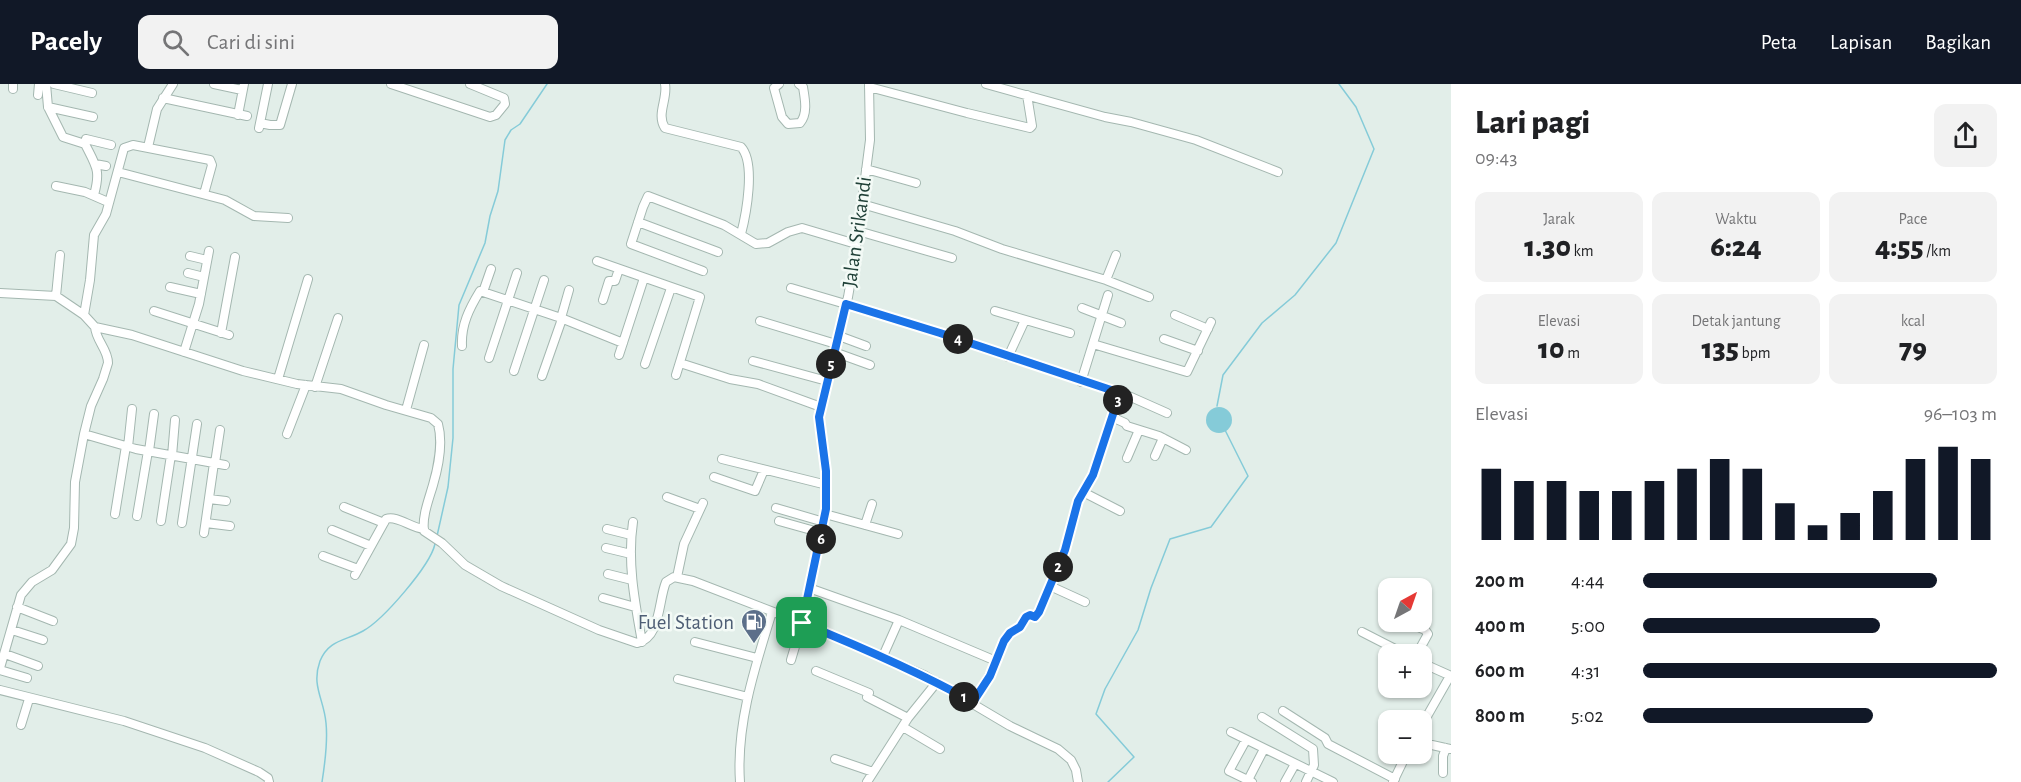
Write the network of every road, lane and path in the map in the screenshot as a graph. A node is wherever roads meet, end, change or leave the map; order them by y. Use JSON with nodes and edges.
{"nodes":[{"id":1,"x":39,"y":84,"type":"edge"},
{"id":2,"x":46,"y":84,"type":"edge"},
{"id":3,"x":54,"y":84,"type":"edge"},
{"id":4,"x":173,"y":84,"type":"edge"},
{"id":5,"x":214,"y":84,"type":"edge"},
{"id":6,"x":268,"y":84,"type":"edge"},
{"id":7,"x":292,"y":84,"type":"edge"},
{"id":8,"x":391,"y":84,"type":"edge"},
{"id":9,"x":470,"y":84,"type":"edge"},
{"id":10,"x":664,"y":84,"type":"edge"},
{"id":11,"x":779,"y":84,"type":"edge"},
{"id":12,"x":799,"y":84,"type":"edge"},
{"id":13,"x":986,"y":84,"type":"edge"},
{"id":14,"x":869,"y":85,"type":"edge"},
{"id":15,"x":243,"y":87,"type":"edge"},
{"id":16,"x":92,"y":93,"type":"dead end"},
{"id":17,"x":38,"y":95,"type":"dead end"},
{"id":18,"x":1028,"y":95,"type":"junction"},
{"id":19,"x":163,"y":98,"type":"junction"},
{"id":20,"x":48,"y":107,"type":"junction"},
{"id":21,"x":238,"y":114,"type":"junction"},
{"id":22,"x":248,"y":116,"type":"dead end"},
{"id":23,"x":93,"y":117,"type":"dead end"},
{"id":24,"x":85,"y":144,"type":"junction"},
{"id":25,"x":111,"y":145,"type":"dead end"},
{"id":26,"x":147,"y":147,"type":"junction"},
{"id":27,"x":95,"y":164,"type":"junction"},
{"id":28,"x":106,"y":166,"type":"dead end"},
{"id":29,"x":866,"y":169,"type":"junction"},
{"id":30,"x":1278,"y":171,"type":"dead end"},
{"id":31,"x":118,"y":172,"type":"junction"},
{"id":32,"x":916,"y":183,"type":"dead end"},
{"id":33,"x":56,"y":186,"type":"dead end"},
{"id":34,"x":204,"y":194,"type":"junction"},
{"id":35,"x":94,"y":195,"type":"junction"},
{"id":36,"x":108,"y":202,"type":"junction"},
{"id":37,"x":862,"y":204,"type":"junction"},
{"id":38,"x":288,"y":218,"type":"dead end"},
{"id":39,"x":638,"y":222,"type":"junction"},
{"id":40,"x":858,"y":231,"type":"junction"},
{"id":41,"x":741,"y":234,"type":"junction"},
{"id":42,"x":856,"y":244,"type":"junction"},
{"id":43,"x":210,"y":250,"type":"dead end"},
{"id":44,"x":718,"y":252,"type":"dead end"},
{"id":45,"x":60,"y":255,"type":"dead end"},
{"id":46,"x":1116,"y":255,"type":"dead end"},
{"id":47,"x":190,"y":256,"type":"dead end"},
{"id":48,"x":235,"y":257,"type":"dead end"},
{"id":49,"x":952,"y":258,"type":"dead end"},
{"id":50,"x":207,"y":260,"type":"junction"},
{"id":51,"x":597,"y":261,"type":"dead end"},
{"id":52,"x":491,"y":269,"type":"dead end"},
{"id":53,"x":620,"y":269,"type":"junction"},
{"id":54,"x":704,"y":271,"type":"dead end"},
{"id":55,"x":188,"y":273,"type":"dead end"},
{"id":56,"x":518,"y":273,"type":"dead end"},
{"id":57,"x":204,"y":277,"type":"junction"},
{"id":58,"x":644,"y":278,"type":"junction"},
{"id":59,"x":308,"y":279,"type":"dead end"},
{"id":60,"x":544,"y":280,"type":"dead end"},
{"id":61,"x":1106,"y":280,"type":"junction"},
{"id":62,"x":170,"y":287,"type":"dead end"},
{"id":63,"x":671,"y":288,"type":"junction"},
{"id":64,"x":791,"y":288,"type":"dead end"},
{"id":65,"x":569,"y":290,"type":"dead end"},
{"id":66,"x":483,"y":292,"type":"junction"},
{"id":67,"x":0,"y":293,"type":"edge"},
{"id":68,"x":201,"y":294,"type":"junction"},
{"id":69,"x":1108,"y":295,"type":"dead end"},
{"id":70,"x":56,"y":296,"type":"junction"},
{"id":71,"x":1149,"y":297,"type":"dead end"},
{"id":72,"x":0,"y":298,"type":"edge"},
{"id":73,"x":603,"y":300,"type":"dead end"},
{"id":74,"x":508,"y":301,"type":"junction"},
{"id":75,"x":846,"y":304,"type":"junction"},
{"id":76,"x":1082,"y":308,"type":"dead end"},
{"id":77,"x":534,"y":310,"type":"junction"},
{"id":78,"x":153,"y":311,"type":"dead end"},
{"id":79,"x":995,"y":311,"type":"dead end"},
{"id":80,"x":84,"y":315,"type":"junction"},
{"id":81,"x":1101,"y":315,"type":"junction"},
{"id":82,"x":1175,"y":315,"type":"dead end"},
{"id":83,"x":338,"y":318,"type":"dead end"},
{"id":84,"x":562,"y":319,"type":"junction"},
{"id":85,"x":1025,"y":320,"type":"junction"},
{"id":86,"x":760,"y":321,"type":"dead end"},
{"id":87,"x":1121,"y":323,"type":"dead end"},
{"id":88,"x":194,"y":324,"type":"junction"},
{"id":89,"x":95,"y":327,"type":"junction"},
{"id":90,"x":1070,"y":333,"type":"dead end"},
{"id":91,"x":1164,"y":339,"type":"dead end"},
{"id":92,"x":623,"y":344,"type":"junction"},
{"id":93,"x":836,"y":344,"type":"junction"},
{"id":94,"x":1093,"y":344,"type":"junction"},
{"id":95,"x":424,"y":345,"type":"dead end"},
{"id":96,"x":462,"y":346,"type":"dead end"},
{"id":97,"x":866,"y":346,"type":"dead end"},
{"id":98,"x":1198,"y":351,"type":"junction"},
{"id":99,"x":184,"y":352,"type":"junction"},
{"id":100,"x":619,"y":355,"type":"dead end"},
{"id":101,"x":1008,"y":357,"type":"junction"},
{"id":102,"x":489,"y":358,"type":"dead end"},
{"id":103,"x":753,"y":361,"type":"dead end"},
{"id":104,"x":680,"y":363,"type":"junction"},
{"id":105,"x":645,"y":364,"type":"dead end"},
{"id":106,"x":870,"y":365,"type":"dead end"},
{"id":107,"x":514,"y":371,"type":"dead end"},
{"id":108,"x":676,"y":375,"type":"dead end"},
{"id":109,"x":542,"y":376,"type":"dead end"},
{"id":110,"x":278,"y":379,"type":"junction"},
{"id":111,"x":827,"y":381,"type":"junction"},
{"id":112,"x":1081,"y":382,"type":"junction"},
{"id":113,"x":310,"y":386,"type":"junction"},
{"id":114,"x":1125,"y":395,"type":"junction"},
{"id":115,"x":821,"y":407,"type":"junction"},
{"id":116,"x":132,"y":409,"type":"dead end"},
{"id":117,"x":406,"y":410,"type":"junction"},
{"id":118,"x":1167,"y":413,"type":"dead end"},
{"id":119,"x":154,"y":414,"type":"dead end"},
{"id":120,"x":1112,"y":417,"type":"junction"},
{"id":121,"x":175,"y":420,"type":"dead end"},
{"id":122,"x":197,"y":424,"type":"dead end"},
{"id":123,"x":220,"y":430,"type":"dead end"},
{"id":124,"x":1139,"y":430,"type":"junction"},
{"id":125,"x":84,"y":434,"type":"junction"},
{"id":126,"x":286,"y":434,"type":"dead end"},
{"id":127,"x":1163,"y":438,"type":"junction"},
{"id":128,"x":127,"y":446,"type":"junction"},
{"id":129,"x":1186,"y":450,"type":"dead end"},
{"id":130,"x":149,"y":451,"type":"junction"},
{"id":131,"x":172,"y":455,"type":"junction"},
{"id":132,"x":1155,"y":456,"type":"dead end"},
{"id":133,"x":1127,"y":458,"type":"dead end"},
{"id":134,"x":193,"y":459,"type":"junction"},
{"id":135,"x":722,"y":459,"type":"dead end"},
{"id":136,"x":214,"y":463,"type":"junction"},
{"id":137,"x":225,"y":465,"type":"dead end"},
{"id":138,"x":764,"y":470,"type":"junction"},
{"id":139,"x":714,"y":477,"type":"dead end"},
{"id":140,"x":827,"y":485,"type":"junction"},
{"id":141,"x":1083,"y":492,"type":"junction"},
{"id":142,"x":667,"y":497,"type":"dead end"},
{"id":143,"x":209,"y":499,"type":"junction"},
{"id":144,"x":226,"y":501,"type":"dead end"},
{"id":145,"x":872,"y":504,"type":"dead end"},
{"id":146,"x":344,"y":507,"type":"dead end"},
{"id":147,"x":776,"y":508,"type":"dead end"},
{"id":148,"x":1120,"y":511,"type":"dead end"},
{"id":149,"x":115,"y":514,"type":"dead end"},
{"id":150,"x":137,"y":516,"type":"dead end"},
{"id":151,"x":825,"y":518,"type":"junction"},
{"id":152,"x":161,"y":521,"type":"dead end"},
{"id":153,"x":779,"y":521,"type":"dead end"},
{"id":154,"x":633,"y":522,"type":"dead end"},
{"id":155,"x":182,"y":523,"type":"dead end"},
{"id":156,"x":206,"y":523,"type":"junction"},
{"id":157,"x":384,"y":523,"type":"junction"},
{"id":158,"x":865,"y":525,"type":"junction"},
{"id":159,"x":230,"y":526,"type":"dead end"},
{"id":160,"x":607,"y":529,"type":"dead end"},
{"id":161,"x":332,"y":530,"type":"dead end"},
{"id":162,"x":204,"y":533,"type":"dead end"},
{"id":163,"x":427,"y":533,"type":"junction"},
{"id":164,"x":822,"y":533,"type":"junction"},
{"id":165,"x":898,"y":534,"type":"dead end"},
{"id":166,"x":630,"y":536,"type":"junction"},
{"id":167,"x":371,"y":546,"type":"junction"},
{"id":168,"x":606,"y":548,"type":"dead end"},
{"id":169,"x":631,"y":554,"type":"junction"},
{"id":170,"x":323,"y":556,"type":"dead end"},
{"id":171,"x":608,"y":574,"type":"dead end"},
{"id":172,"x":677,"y":577,"type":"junction"},
{"id":173,"x":632,"y":580,"type":"junction"},
{"id":174,"x":1050,"y":586,"type":"junction"},
{"id":175,"x":809,"y":588,"type":"junction"},
{"id":176,"x":603,"y":598,"type":"dead end"},
{"id":177,"x":1085,"y":602,"type":"dead end"},
{"id":178,"x":17,"y":607,"type":"junction"},
{"id":179,"x":636,"y":607,"type":"junction"},
{"id":180,"x":772,"y":612,"type":"junction"},
{"id":181,"x":899,"y":620,"type":"junction"},
{"id":182,"x":53,"y":621,"type":"dead end"},
{"id":183,"x":802,"y":623,"type":"junction"},
{"id":184,"x":12,"y":630,"type":"junction"},
{"id":185,"x":1362,"y":632,"type":"dead end"},
{"id":186,"x":43,"y":640,"type":"dead end"},
{"id":187,"x":642,"y":642,"type":"junction"},
{"id":188,"x":695,"y":642,"type":"dead end"},
{"id":189,"x":1385,"y":644,"type":"edge"},
{"id":190,"x":5,"y":654,"type":"junction"},
{"id":191,"x":883,"y":656,"type":"junction"},
{"id":192,"x":757,"y":658,"type":"junction"},
{"id":193,"x":791,"y":660,"type":"dead end"},
{"id":194,"x":996,"y":661,"type":"junction"},
{"id":195,"x":38,"y":666,"type":"dead end"},
{"id":196,"x":1432,"y":668,"type":"edge"},
{"id":197,"x":0,"y":669,"type":"edge"},
{"id":198,"x":816,"y":671,"type":"dead end"},
{"id":199,"x":1450,"y":676,"type":"edge"},
{"id":200,"x":27,"y":678,"type":"dead end"},
{"id":201,"x":678,"y":679,"type":"dead end"},
{"id":202,"x":937,"y":682,"type":"junction"},
{"id":203,"x":0,"y":690,"type":"edge"},
{"id":204,"x":748,"y":697,"type":"junction"},
{"id":205,"x":29,"y":699,"type":"junction"},
{"id":206,"x":973,"y":702,"type":"junction"},
{"id":207,"x":1431,"y":710,"type":"edge"},
{"id":208,"x":1283,"y":711,"type":"dead end"},
{"id":209,"x":1262,"y":717,"type":"dead end"},
{"id":210,"x":908,"y":718,"type":"junction"},
{"id":211,"x":21,"y":724,"type":"dead end"},
{"id":212,"x":903,"y":727,"type":"junction"},
{"id":213,"x":1231,"y":732,"type":"dead end"},
{"id":214,"x":1246,"y":740,"type":"junction"},
{"id":215,"x":1432,"y":745,"type":"dead end"},
{"id":216,"x":940,"y":749,"type":"dead end"},
{"id":217,"x":1264,"y":749,"type":"junction"},
{"id":218,"x":1448,"y":749,"type":"edge"},
{"id":219,"x":836,"y":759,"type":"dead end"},
{"id":220,"x":1295,"y":764,"type":"junction"},
{"id":221,"x":1401,"y":764,"type":"edge"},
{"id":222,"x":1312,"y":771,"type":"junction"},
{"id":223,"x":873,"y":772,"type":"junction"},
{"id":224,"x":1443,"y":773,"type":"dead end"},
{"id":225,"x":1250,"y":781,"type":"edge"},
{"id":226,"x":1394,"y":781,"type":"edge"},
{"id":227,"x":270,"y":782,"type":"edge"},
{"id":228,"x":740,"y":782,"type":"edge"},
{"id":229,"x":867,"y":782,"type":"edge"},
{"id":230,"x":1078,"y":782,"type":"edge"},
{"id":231,"x":1285,"y":782,"type":"edge"},
{"id":232,"x":1306,"y":782,"type":"edge"},
{"id":233,"x":1333,"y":782,"type":"edge"}],
"edges":[{"from":1,"to":17,"type":"street"},
{"from":2,"to":20,"type":"street"},
{"from":3,"to":16,"type":"street"},
{"from":4,"to":19,"type":"street"},
{"from":5,"to":15,"type":"street"},
{"from":6,"to":7,"type":"street"},
{"from":8,"to":9,"type":"street"},
{"from":10,"to":41,"type":"street"},
{"from":11,"to":12,"type":"street"},
{"from":13,"to":18,"type":"street"},
{"from":14,"to":18,"type":"street"},
{"from":14,"to":29,"type":"street","name":"Jalan Srikandi"},
{"from":15,"to":21,"type":"street"},
{"from":18,"to":30,"type":"street"},
{"from":19,"to":21,"type":"street"},
{"from":19,"to":26,"type":"street"},
{"from":20,"to":23,"type":"street"},
{"from":20,"to":24,"type":"street"},
{"from":21,"to":22,"type":"street"},
{"from":24,"to":25,"type":"street"},
{"from":24,"to":27,"type":"street"},
{"from":26,"to":31,"type":"street"},
{"from":26,"to":34,"type":"street"},
{"from":27,"to":28,"type":"street"},
{"from":27,"to":35,"type":"street"},
{"from":29,"to":32,"type":"street"},
{"from":29,"to":37,"type":"street","name":"Jalan Srikandi"},
{"from":31,"to":34,"type":"street"},
{"from":31,"to":36,"type":"street"},
{"from":33,"to":35,"type":"street"},
{"from":34,"to":38,"type":"street"},
{"from":35,"to":36,"type":"street"},
{"from":36,"to":80,"type":"street"},
{"from":37,"to":40,"type":"street","name":"Jalan Srikandi"},
{"from":37,"to":61,"type":"street"},
{"from":39,"to":41,"type":"street"},
{"from":39,"to":44,"type":"street"},
{"from":39,"to":54,"type":"street"},
{"from":40,"to":42,"type":"street","name":"Jalan Srikandi"},
{"from":40,"to":49,"type":"street"},
{"from":41,"to":42,"type":"street"},
{"from":42,"to":75,"type":"street","name":"Jalan Srikandi"},
{"from":43,"to":50,"type":"street"},
{"from":45,"to":70,"type":"street"},
{"from":46,"to":61,"type":"street"},
{"from":47,"to":50,"type":"street"},
{"from":48,"to":88,"type":"street"},
{"from":50,"to":57,"type":"street"},
{"from":51,"to":53,"type":"street"},
{"from":52,"to":66,"type":"street"},
{"from":53,"to":58,"type":"street"},
{"from":53,"to":73,"type":"street"},
{"from":55,"to":57,"type":"street"},
{"from":56,"to":74,"type":"street"},
{"from":57,"to":68,"type":"street"},
{"from":58,"to":63,"type":"street"},
{"from":58,"to":92,"type":"street"},
{"from":59,"to":110,"type":"street"},
{"from":60,"to":77,"type":"street"},
{"from":61,"to":71,"type":"street"},
{"from":62,"to":68,"type":"street"},
{"from":63,"to":104,"type":"street"},
{"from":63,"to":105,"type":"street"},
{"from":64,"to":75,"type":"street"},
{"from":65,"to":84,"type":"street"},
{"from":66,"to":74,"type":"street"},
{"from":66,"to":96,"type":"street"},
{"from":67,"to":70,"type":"street"},
{"from":67,"to":72,"type":"street"},
{"from":68,"to":88,"type":"street"},
{"from":69,"to":81,"type":"street"},
{"from":70,"to":80,"type":"street"},
{"from":74,"to":77,"type":"street"},
{"from":74,"to":102,"type":"street"},
{"from":75,"to":93,"type":"street","name":"Jalan Srikandi"},
{"from":75,"to":101,"type":"street"},
{"from":76,"to":81,"type":"street"},
{"from":77,"to":84,"type":"street"},
{"from":77,"to":107,"type":"street"},
{"from":78,"to":88,"type":"street"},
{"from":79,"to":85,"type":"street"},
{"from":80,"to":89,"type":"street"},
{"from":81,"to":87,"type":"street"},
{"from":81,"to":94,"type":"street"},
{"from":82,"to":98,"type":"street"},
{"from":83,"to":113,"type":"street"},
{"from":84,"to":92,"type":"street"},
{"from":84,"to":109,"type":"street"},
{"from":85,"to":90,"type":"street"},
{"from":85,"to":101,"type":"street"},
{"from":86,"to":93,"type":"street"},
{"from":88,"to":99,"type":"street"},
{"from":89,"to":99,"type":"street"},
{"from":89,"to":125,"type":"street"},
{"from":91,"to":98,"type":"street"},
{"from":92,"to":100,"type":"street"},
{"from":93,"to":97,"type":"street"},
{"from":93,"to":106,"type":"street"},
{"from":93,"to":111,"type":"street","name":"Jalan Srikandi"},
{"from":94,"to":98,"type":"street"},
{"from":94,"to":112,"type":"street"},
{"from":95,"to":117,"type":"street"},
{"from":99,"to":110,"type":"street"},
{"from":101,"to":112,"type":"street"},
{"from":103,"to":111,"type":"street"},
{"from":104,"to":108,"type":"street"},
{"from":104,"to":115,"type":"street"},
{"from":110,"to":113,"type":"street"},
{"from":111,"to":115,"type":"street","name":"Jalan Srikandi"},
{"from":112,"to":114,"type":"street"},
{"from":113,"to":117,"type":"street"},
{"from":113,"to":126,"type":"street"},
{"from":114,"to":118,"type":"street"},
{"from":114,"to":120,"type":"street"},
{"from":115,"to":140,"type":"street","name":"Jalan Srikandi"},
{"from":116,"to":128,"type":"street"},
{"from":117,"to":163,"type":"street"},
{"from":119,"to":130,"type":"street"},
{"from":120,"to":124,"type":"street"},
{"from":120,"to":141,"type":"street"},
{"from":121,"to":131,"type":"street"},
{"from":122,"to":134,"type":"street"},
{"from":123,"to":136,"type":"street"},
{"from":124,"to":127,"type":"street"},
{"from":124,"to":133,"type":"street"},
{"from":125,"to":128,"type":"street"},
{"from":125,"to":178,"type":"street"},
{"from":127,"to":129,"type":"street"},
{"from":127,"to":132,"type":"street"},
{"from":128,"to":130,"type":"street"},
{"from":128,"to":149,"type":"street"},
{"from":130,"to":131,"type":"street"},
{"from":130,"to":150,"type":"street"},
{"from":131,"to":134,"type":"street"},
{"from":131,"to":152,"type":"street"},
{"from":134,"to":136,"type":"street"},
{"from":134,"to":155,"type":"street"},
{"from":135,"to":138,"type":"street"},
{"from":136,"to":137,"type":"street"},
{"from":136,"to":143,"type":"street"},
{"from":138,"to":139,"type":"street"},
{"from":138,"to":140,"type":"street"},
{"from":140,"to":151,"type":"street","name":"Jalan Srikandi"},
{"from":141,"to":148,"type":"street"},
{"from":141,"to":174,"type":"street"},
{"from":142,"to":172,"type":"street"},
{"from":143,"to":144,"type":"street"},
{"from":143,"to":156,"type":"street"},
{"from":145,"to":158,"type":"street"},
{"from":146,"to":157,"type":"street"},
{"from":147,"to":151,"type":"street"},
{"from":151,"to":158,"type":"street"},
{"from":151,"to":164,"type":"street","name":"Jalan Srikandi"},
{"from":153,"to":164,"type":"street"},
{"from":154,"to":166,"type":"street"},
{"from":156,"to":159,"type":"street"},
{"from":156,"to":162,"type":"street"},
{"from":157,"to":163,"type":"street"},
{"from":157,"to":167,"type":"street"},
{"from":158,"to":165,"type":"street"},
{"from":160,"to":166,"type":"street"},
{"from":161,"to":167,"type":"street"},
{"from":163,"to":187,"type":"street"},
{"from":164,"to":175,"type":"street","name":"Jalan Srikandi"},
{"from":166,"to":169,"type":"street"},
{"from":167,"to":170,"type":"street"},
{"from":168,"to":169,"type":"street"},
{"from":169,"to":173,"type":"street"},
{"from":171,"to":173,"type":"street"},
{"from":172,"to":180,"type":"street"},
{"from":172,"to":187,"type":"street"},
{"from":173,"to":179,"type":"street"},
{"from":174,"to":177,"type":"street"},
{"from":174,"to":194,"type":"street"},
{"from":175,"to":181,"type":"street"},
{"from":175,"to":183,"type":"street","name":"Jalan Srikandi"},
{"from":176,"to":179,"type":"street"},
{"from":178,"to":182,"type":"street"},
{"from":178,"to":184,"type":"street"},
{"from":179,"to":187,"type":"street"},
{"from":180,"to":183,"type":"street"},
{"from":180,"to":192,"type":"street"},
{"from":181,"to":191,"type":"street"},
{"from":181,"to":194,"type":"street"},
{"from":183,"to":191,"type":"street"},
{"from":183,"to":193,"type":"street","name":"Jalan Srikandi"},
{"from":184,"to":186,"type":"street"},
{"from":184,"to":190,"type":"street"},
{"from":185,"to":189,"type":"street"},
{"from":188,"to":192,"type":"street"},
{"from":190,"to":195,"type":"street"},
{"from":190,"to":197,"type":"street"},
{"from":191,"to":202,"type":"street"},
{"from":192,"to":204,"type":"street"},
{"from":194,"to":206,"type":"street"},
{"from":196,"to":199,"type":"street"},
{"from":197,"to":200,"type":"street"},
{"from":198,"to":210,"type":"street"},
{"from":199,"to":207,"type":"street"},
{"from":201,"to":204,"type":"street"},
{"from":202,"to":206,"type":"street"},
{"from":202,"to":210,"type":"street"},
{"from":203,"to":205,"type":"street"},
{"from":204,"to":228,"type":"street"},
{"from":205,"to":211,"type":"street"},
{"from":205,"to":227,"type":"street"},
{"from":206,"to":230,"type":"street"},
{"from":208,"to":226,"type":"street"},
{"from":209,"to":222,"type":"street"},
{"from":210,"to":212,"type":"street"},
{"from":212,"to":216,"type":"street"},
{"from":212,"to":223,"type":"street"},
{"from":213,"to":214,"type":"street"},
{"from":214,"to":217,"type":"street"},
{"from":214,"to":225,"type":"street"},
{"from":215,"to":218,"type":"street"},
{"from":217,"to":220,"type":"street"},
{"from":217,"to":225,"type":"street"},
{"from":218,"to":224,"type":"street"},
{"from":219,"to":223,"type":"street"},
{"from":220,"to":222,"type":"street"},
{"from":220,"to":231,"type":"street"},
{"from":221,"to":226,"type":"street"},
{"from":222,"to":232,"type":"street"},
{"from":222,"to":233,"type":"street"},
{"from":223,"to":229,"type":"street"}]}
